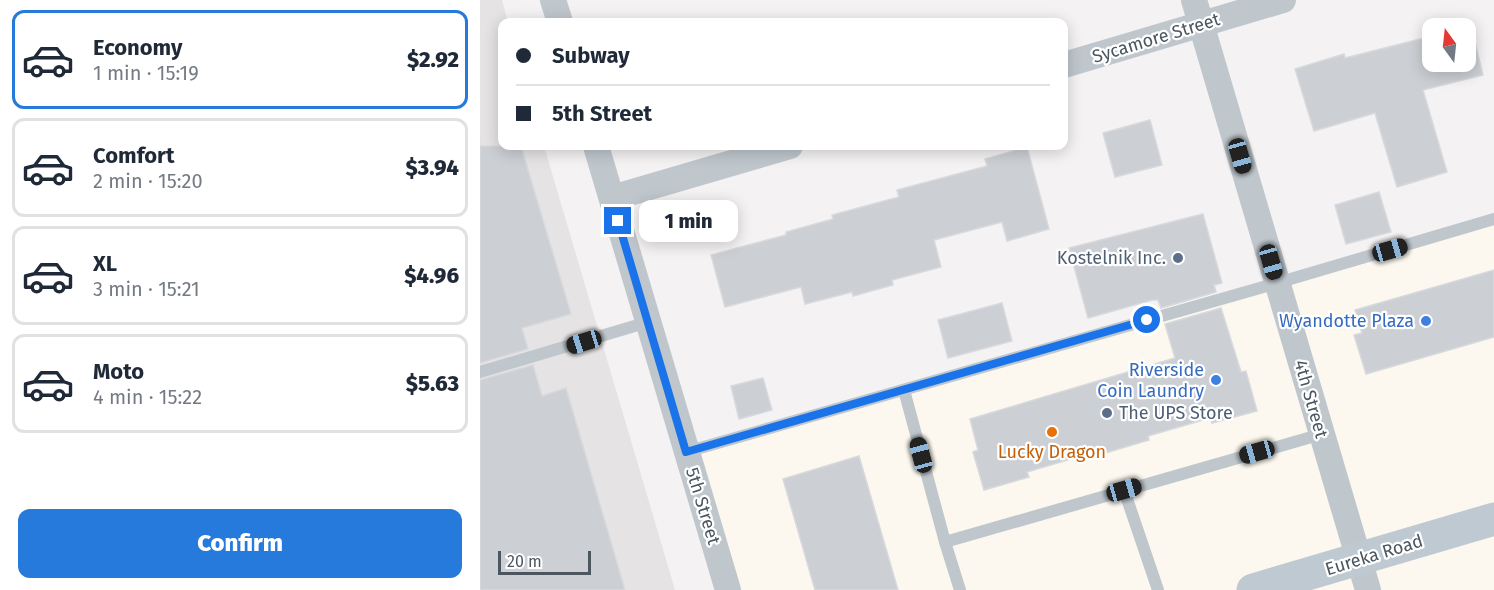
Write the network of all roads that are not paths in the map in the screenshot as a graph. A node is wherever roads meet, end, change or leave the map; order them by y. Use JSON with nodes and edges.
{"nodes":[{"id":1,"x":553,"y":0,"type":"edge"},
{"id":2,"x":1194,"y":0,"type":"edge"},
{"id":3,"x":1283,"y":0,"type":"edge"},
{"id":4,"x":559,"y":18,"type":"edge"},
{"id":5,"x":1201,"y":24,"type":"junction"},
{"id":6,"x":1068,"y":64,"type":"edge"},
{"id":7,"x":597,"y":150,"type":"edge"},
{"id":8,"x":776,"y":150,"type":"edge"},
{"id":9,"x":612,"y":198,"type":"junction"},
{"id":10,"x":1494,"y":219,"type":"edge"},
{"id":11,"x":1277,"y":284,"type":"junction"},
{"id":12,"x":648,"y":322,"type":"junction"},
{"id":13,"x":480,"y":372,"type":"edge"},
{"id":14,"x":904,"y":390,"type":"junction"},
{"id":15,"x":1322,"y":434,"type":"junction"},
{"id":16,"x":686,"y":452,"type":"junction"},
{"id":17,"x":1124,"y":490,"type":"junction"},
{"id":18,"x":1494,"y":519,"type":"edge"},
{"id":19,"x":945,"y":542,"type":"junction"},
{"id":20,"x":1358,"y":559,"type":"junction"},
{"id":21,"x":729,"y":590,"type":"edge"},
{"id":22,"x":960,"y":590,"type":"edge"},
{"id":23,"x":1158,"y":590,"type":"edge"},
{"id":24,"x":1253,"y":590,"type":"edge"},
{"id":25,"x":1368,"y":590,"type":"edge"}],
"edges":[{"from":1,"to":4,"type":"street"},
{"from":2,"to":5,"type":"street","name":"4th Street"},
{"from":3,"to":5,"type":"street","name":"Sycamore Street"},
{"from":5,"to":6,"type":"street","name":"Sycamore Street"},
{"from":5,"to":11,"type":"street","name":"4th Street"},
{"from":7,"to":9,"type":"street","name":"5th Street"},
{"from":8,"to":9,"type":"street"},
{"from":9,"to":12,"type":"street","name":"5th Street"},
{"from":10,"to":11,"type":"lane"},
{"from":11,"to":14,"type":"lane"},
{"from":11,"to":15,"type":"street","name":"4th Street"},
{"from":12,"to":13,"type":"lane"},
{"from":12,"to":16,"type":"street","name":"5th Street"},
{"from":14,"to":16,"type":"lane"},
{"from":14,"to":19,"type":"lane"},
{"from":15,"to":17,"type":"lane"},
{"from":15,"to":20,"type":"street","name":"4th Street"},
{"from":16,"to":21,"type":"street","name":"5th Street"},
{"from":17,"to":19,"type":"lane"},
{"from":17,"to":23,"type":"lane"},
{"from":18,"to":20,"type":"main road","name":"Eureka Road"},
{"from":19,"to":22,"type":"lane"},
{"from":20,"to":24,"type":"main road","name":"Eureka Road"},
{"from":20,"to":25,"type":"street","name":"4th Street"}]}
